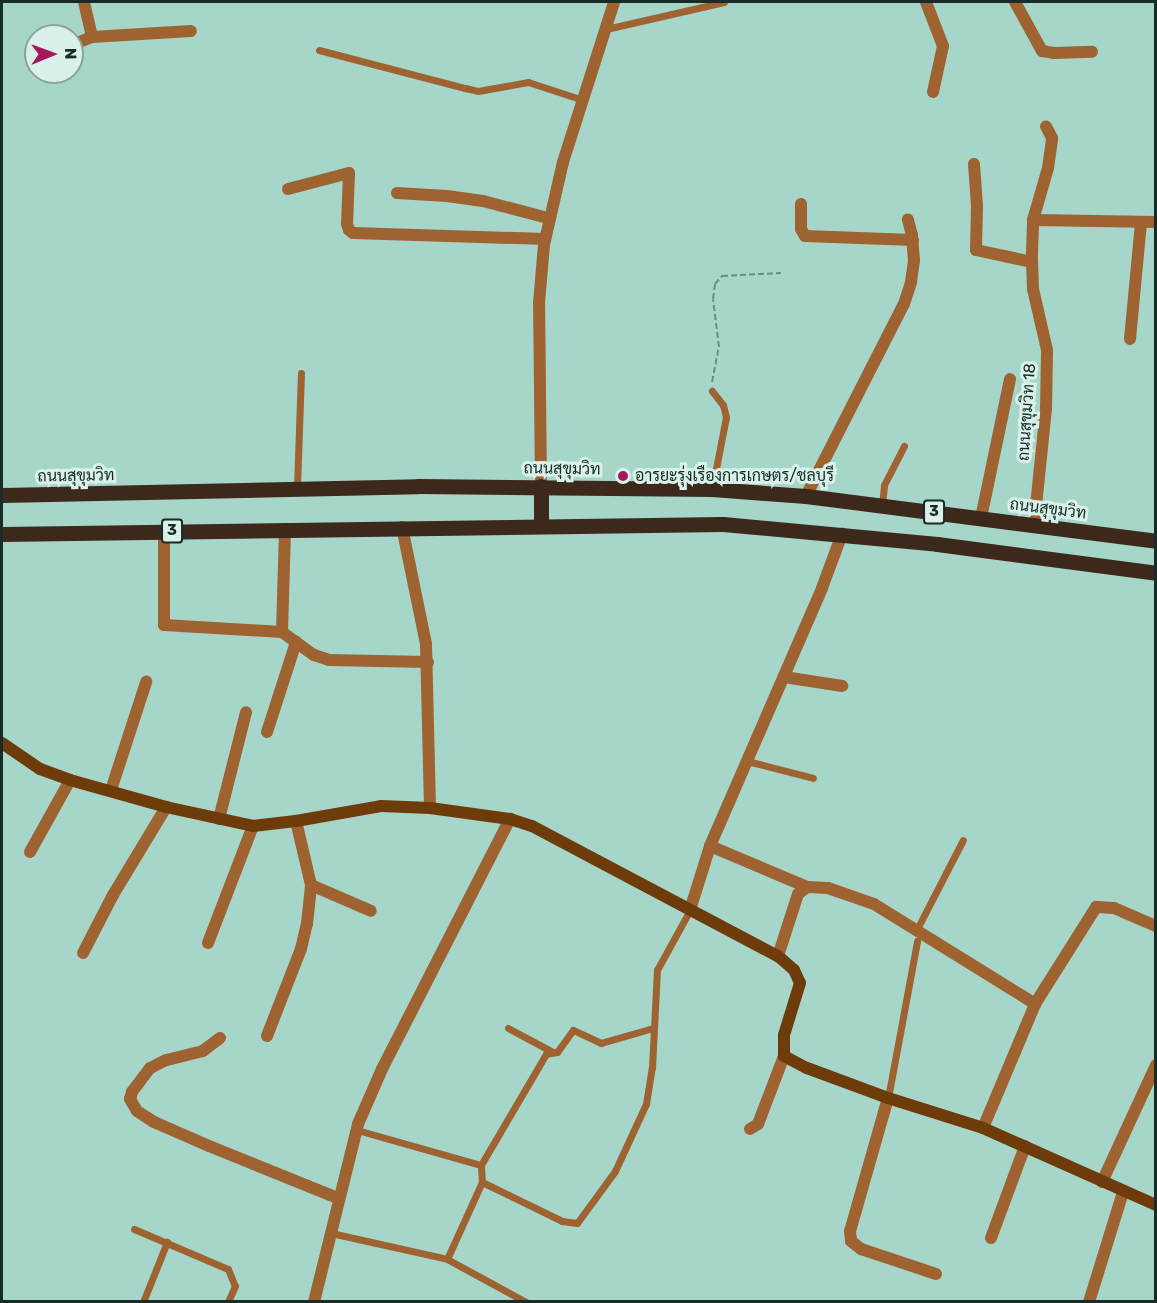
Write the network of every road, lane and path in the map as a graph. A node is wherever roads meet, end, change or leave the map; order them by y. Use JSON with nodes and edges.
{"nodes":[{"id":1,"x":84,"y":2,"type":"edge"},
{"id":2,"x":614,"y":2,"type":"edge"},
{"id":3,"x":724,"y":2,"type":"edge"},
{"id":4,"x":926,"y":2,"type":"edge"},
{"id":5,"x":1015,"y":2,"type":"edge"},
{"id":6,"x":606,"y":29,"type":"junction"},
{"id":7,"x":191,"y":31,"type":"dead end"},
{"id":8,"x":92,"y":37,"type":"junction"},
{"id":9,"x":84,"y":40,"type":"edge"},
{"id":10,"x":319,"y":50,"type":"dead end"},
{"id":11,"x":1092,"y":52,"type":"dead end"},
{"id":12,"x":933,"y":92,"type":"dead end"},
{"id":13,"x":583,"y":100,"type":"junction"},
{"id":14,"x":1046,"y":126,"type":"dead end"},
{"id":15,"x":974,"y":164,"type":"dead end"},
{"id":16,"x":288,"y":189,"type":"dead end"},
{"id":17,"x":398,"y":193,"type":"dead end"},
{"id":18,"x":801,"y":204,"type":"dead end"},
{"id":19,"x":549,"y":218,"type":"junction"},
{"id":20,"x":908,"y":220,"type":"dead end"},
{"id":21,"x":1033,"y":220,"type":"junction"},
{"id":22,"x":1155,"y":222,"type":"edge"},
{"id":23,"x":1141,"y":223,"type":"junction"},
{"id":24,"x":545,"y":239,"type":"junction"},
{"id":25,"x":913,"y":240,"type":"junction"},
{"id":26,"x":1032,"y":262,"type":"junction"},
{"id":27,"x":781,"y":273,"type":"dead end"},
{"id":28,"x":1130,"y":339,"type":"dead end"},
{"id":29,"x":301,"y":374,"type":"dead end"},
{"id":30,"x":1010,"y":379,"type":"dead end"},
{"id":31,"x":712,"y":391,"type":"joint"},
{"id":32,"x":904,"y":446,"type":"dead end"},
{"id":33,"x":541,"y":486,"type":"junction"},
{"id":34,"x":297,"y":487,"type":"junction"},
{"id":35,"x":712,"y":489,"type":"junction"},
{"id":36,"x":2,"y":495,"type":"edge"},
{"id":37,"x":806,"y":495,"type":"junction"},
{"id":38,"x":882,"y":505,"type":"junction"},
{"id":39,"x":981,"y":518,"type":"junction"},
{"id":40,"x":541,"y":525,"type":"junction"},
{"id":41,"x":1034,"y":525,"type":"junction"},
{"id":42,"x":402,"y":527,"type":"junction"},
{"id":43,"x":285,"y":529,"type":"junction"},
{"id":44,"x":164,"y":531,"type":"junction"},
{"id":45,"x":2,"y":534,"type":"edge"},
{"id":46,"x":842,"y":534,"type":"junction"},
{"id":47,"x":1155,"y":541,"type":"edge"},
{"id":48,"x":1155,"y":573,"type":"edge"},
{"id":49,"x":282,"y":632,"type":"junction"},
{"id":50,"x":296,"y":642,"type":"junction"},
{"id":51,"x":428,"y":662,"type":"junction"},
{"id":52,"x":784,"y":677,"type":"junction"},
{"id":53,"x":146,"y":682,"type":"dead end"},
{"id":54,"x":842,"y":686,"type":"dead end"},
{"id":55,"x":246,"y":712,"type":"dead end"},
{"id":56,"x":267,"y":732,"type":"dead end"},
{"id":57,"x":2,"y":743,"type":"edge"},
{"id":58,"x":747,"y":761,"type":"junction"},
{"id":59,"x":813,"y":778,"type":"dead end"},
{"id":60,"x":70,"y":780,"type":"junction"},
{"id":61,"x":111,"y":790,"type":"junction"},
{"id":62,"x":166,"y":807,"type":"junction"},
{"id":63,"x":430,"y":808,"type":"junction"},
{"id":64,"x":219,"y":819,"type":"junction"},
{"id":65,"x":510,"y":819,"type":"junction"},
{"id":66,"x":296,"y":821,"type":"junction"},
{"id":67,"x":253,"y":826,"type":"junction"},
{"id":68,"x":963,"y":840,"type":"dead end"},
{"id":69,"x":710,"y":846,"type":"junction"},
{"id":70,"x":30,"y":852,"type":"dead end"},
{"id":71,"x":311,"y":885,"type":"junction"},
{"id":72,"x":807,"y":887,"type":"junction"},
{"id":73,"x":690,"y":910,"type":"junction"},
{"id":74,"x":371,"y":911,"type":"dead end"},
{"id":75,"x":1155,"y":926,"type":"edge"},
{"id":76,"x":917,"y":935,"type":"junction"},
{"id":77,"x":208,"y":943,"type":"dead end"},
{"id":78,"x":83,"y":953,"type":"dead end"},
{"id":79,"x":778,"y":956,"type":"junction"},
{"id":80,"x":1035,"y":1004,"type":"junction"},
{"id":81,"x":508,"y":1028,"type":"dead end"},
{"id":82,"x":653,"y":1028,"type":"junction"},
{"id":83,"x":267,"y":1036,"type":"dead end"},
{"id":84,"x":220,"y":1038,"type":"dead end"},
{"id":85,"x":551,"y":1051,"type":"junction"},
{"id":86,"x":784,"y":1056,"type":"junction"},
{"id":87,"x":1155,"y":1065,"type":"edge"},
{"id":88,"x":888,"y":1098,"type":"junction"},
{"id":89,"x":983,"y":1128,"type":"junction"},
{"id":90,"x":750,"y":1129,"type":"dead end"},
{"id":91,"x":357,"y":1130,"type":"junction"},
{"id":92,"x":1025,"y":1146,"type":"junction"},
{"id":93,"x":481,"y":1165,"type":"junction"},
{"id":94,"x":482,"y":1182,"type":"junction"},
{"id":95,"x":1102,"y":1182,"type":"junction"},
{"id":96,"x":1123,"y":1192,"type":"junction"},
{"id":97,"x":338,"y":1198,"type":"junction"},
{"id":98,"x":1155,"y":1204,"type":"edge"},
{"id":99,"x":134,"y":1229,"type":"dead end"},
{"id":100,"x":331,"y":1233,"type":"junction"},
{"id":101,"x":991,"y":1238,"type":"dead end"},
{"id":102,"x":166,"y":1242,"type":"junction"},
{"id":103,"x":447,"y":1259,"type":"junction"},
{"id":104,"x":936,"y":1274,"type":"dead end"},
{"id":105,"x":143,"y":1302,"type":"edge"},
{"id":106,"x":228,"y":1302,"type":"edge"},
{"id":107,"x":314,"y":1302,"type":"edge"},
{"id":108,"x":526,"y":1302,"type":"edge"},
{"id":109,"x":1089,"y":1302,"type":"edge"}],
"edges":[{"from":1,"to":8,"type":"street"},
{"from":2,"to":6,"type":"street"},
{"from":3,"to":6,"type":"lane"},
{"from":4,"to":12,"type":"street"},
{"from":5,"to":11,"type":"street"},
{"from":6,"to":13,"type":"street"},
{"from":7,"to":8,"type":"street"},
{"from":8,"to":9,"type":"street"},
{"from":10,"to":13,"type":"lane"},
{"from":13,"to":19,"type":"street"},
{"from":14,"to":21,"type":"street","name":"ถนนสุขุมวิท 18"},
{"from":15,"to":26,"type":"street"},
{"from":16,"to":24,"type":"street"},
{"from":17,"to":19,"type":"street"},
{"from":18,"to":25,"type":"street"},
{"from":19,"to":24,"type":"street"},
{"from":20,"to":25,"type":"street"},
{"from":21,"to":23,"type":"street"},
{"from":21,"to":26,"type":"street","name":"ถนนสุขุมวิท 18"},
{"from":22,"to":23,"type":"street"},
{"from":23,"to":28,"type":"street"},
{"from":24,"to":33,"type":"street"},
{"from":25,"to":37,"type":"street"},
{"from":26,"to":41,"type":"street","name":"ถนนสุขุมวิท 18"},
{"from":27,"to":31,"type":"path"},
{"from":29,"to":34,"type":"lane"},
{"from":30,"to":39,"type":"street"},
{"from":31,"to":35,"type":"lane"},
{"from":32,"to":38,"type":"lane"},
{"from":33,"to":34,"type":"main road","name":"ถนนสุขุมวิท","number":"3"},
{"from":33,"to":35,"type":"main road","name":"ถนนสุขุมวิท","number":"3"},
{"from":33,"to":40,"type":"main road"},
{"from":34,"to":36,"type":"main road","name":"ถนนสุขุมวิท","number":"3"},
{"from":35,"to":37,"type":"main road","name":"ถนนสุขุมวิท","number":"3"},
{"from":37,"to":38,"type":"main road","name":"ถนนสุขุมวิท","number":"3"},
{"from":38,"to":39,"type":"main road","name":"ถนนสุขุมวิท","number":"3"},
{"from":39,"to":41,"type":"main road","name":"ถนนสุขุมวิท","number":"3"},
{"from":40,"to":42,"type":"main road","number":"3"},
{"from":40,"to":46,"type":"main road","number":"3"},
{"from":41,"to":47,"type":"main road","name":"ถนนสุขุมวิท","number":"3"},
{"from":42,"to":43,"type":"main road","number":"3"},
{"from":42,"to":51,"type":"street"},
{"from":43,"to":44,"type":"main road","number":"3"},
{"from":43,"to":49,"type":"street"},
{"from":44,"to":45,"type":"main road","number":"3"},
{"from":44,"to":49,"type":"street"},
{"from":46,"to":48,"type":"main road","number":"3"},
{"from":46,"to":52,"type":"street"},
{"from":49,"to":50,"type":"street"},
{"from":50,"to":51,"type":"street"},
{"from":50,"to":56,"type":"street"},
{"from":51,"to":63,"type":"street"},
{"from":52,"to":54,"type":"street"},
{"from":52,"to":58,"type":"street"},
{"from":53,"to":61,"type":"street"},
{"from":55,"to":64,"type":"street"},
{"from":57,"to":60,"type":"street"},
{"from":58,"to":59,"type":"lane"},
{"from":58,"to":69,"type":"street"},
{"from":60,"to":61,"type":"street"},
{"from":60,"to":70,"type":"street"},
{"from":61,"to":62,"type":"street"},
{"from":62,"to":64,"type":"street"},
{"from":62,"to":78,"type":"street"},
{"from":63,"to":65,"type":"street"},
{"from":63,"to":66,"type":"street"},
{"from":64,"to":67,"type":"street"},
{"from":65,"to":73,"type":"street"},
{"from":65,"to":91,"type":"street"},
{"from":66,"to":67,"type":"street"},
{"from":66,"to":71,"type":"street"},
{"from":67,"to":77,"type":"street"},
{"from":68,"to":76,"type":"lane"},
{"from":69,"to":72,"type":"street"},
{"from":69,"to":73,"type":"street"},
{"from":71,"to":74,"type":"street"},
{"from":71,"to":83,"type":"street"},
{"from":72,"to":76,"type":"street"},
{"from":72,"to":79,"type":"street"},
{"from":73,"to":79,"type":"street"},
{"from":73,"to":82,"type":"lane"},
{"from":75,"to":80,"type":"street"},
{"from":76,"to":80,"type":"street"},
{"from":76,"to":88,"type":"lane"},
{"from":79,"to":86,"type":"street"},
{"from":80,"to":89,"type":"street"},
{"from":81,"to":85,"type":"lane"},
{"from":82,"to":85,"type":"lane"},
{"from":82,"to":94,"type":"lane"},
{"from":84,"to":97,"type":"street"},
{"from":85,"to":93,"type":"lane"},
{"from":86,"to":88,"type":"street"},
{"from":86,"to":90,"type":"street"},
{"from":87,"to":95,"type":"street"},
{"from":88,"to":89,"type":"street"},
{"from":88,"to":104,"type":"street"},
{"from":89,"to":92,"type":"street"},
{"from":91,"to":93,"type":"lane"},
{"from":91,"to":97,"type":"street"},
{"from":92,"to":95,"type":"street"},
{"from":92,"to":101,"type":"street"},
{"from":93,"to":94,"type":"lane"},
{"from":94,"to":103,"type":"lane"},
{"from":95,"to":96,"type":"street"},
{"from":96,"to":98,"type":"street"},
{"from":96,"to":109,"type":"street"},
{"from":97,"to":100,"type":"street"},
{"from":99,"to":102,"type":"lane"},
{"from":100,"to":103,"type":"lane"},
{"from":100,"to":107,"type":"street"},
{"from":102,"to":105,"type":"lane"},
{"from":102,"to":106,"type":"lane"},
{"from":103,"to":108,"type":"lane"}]}
